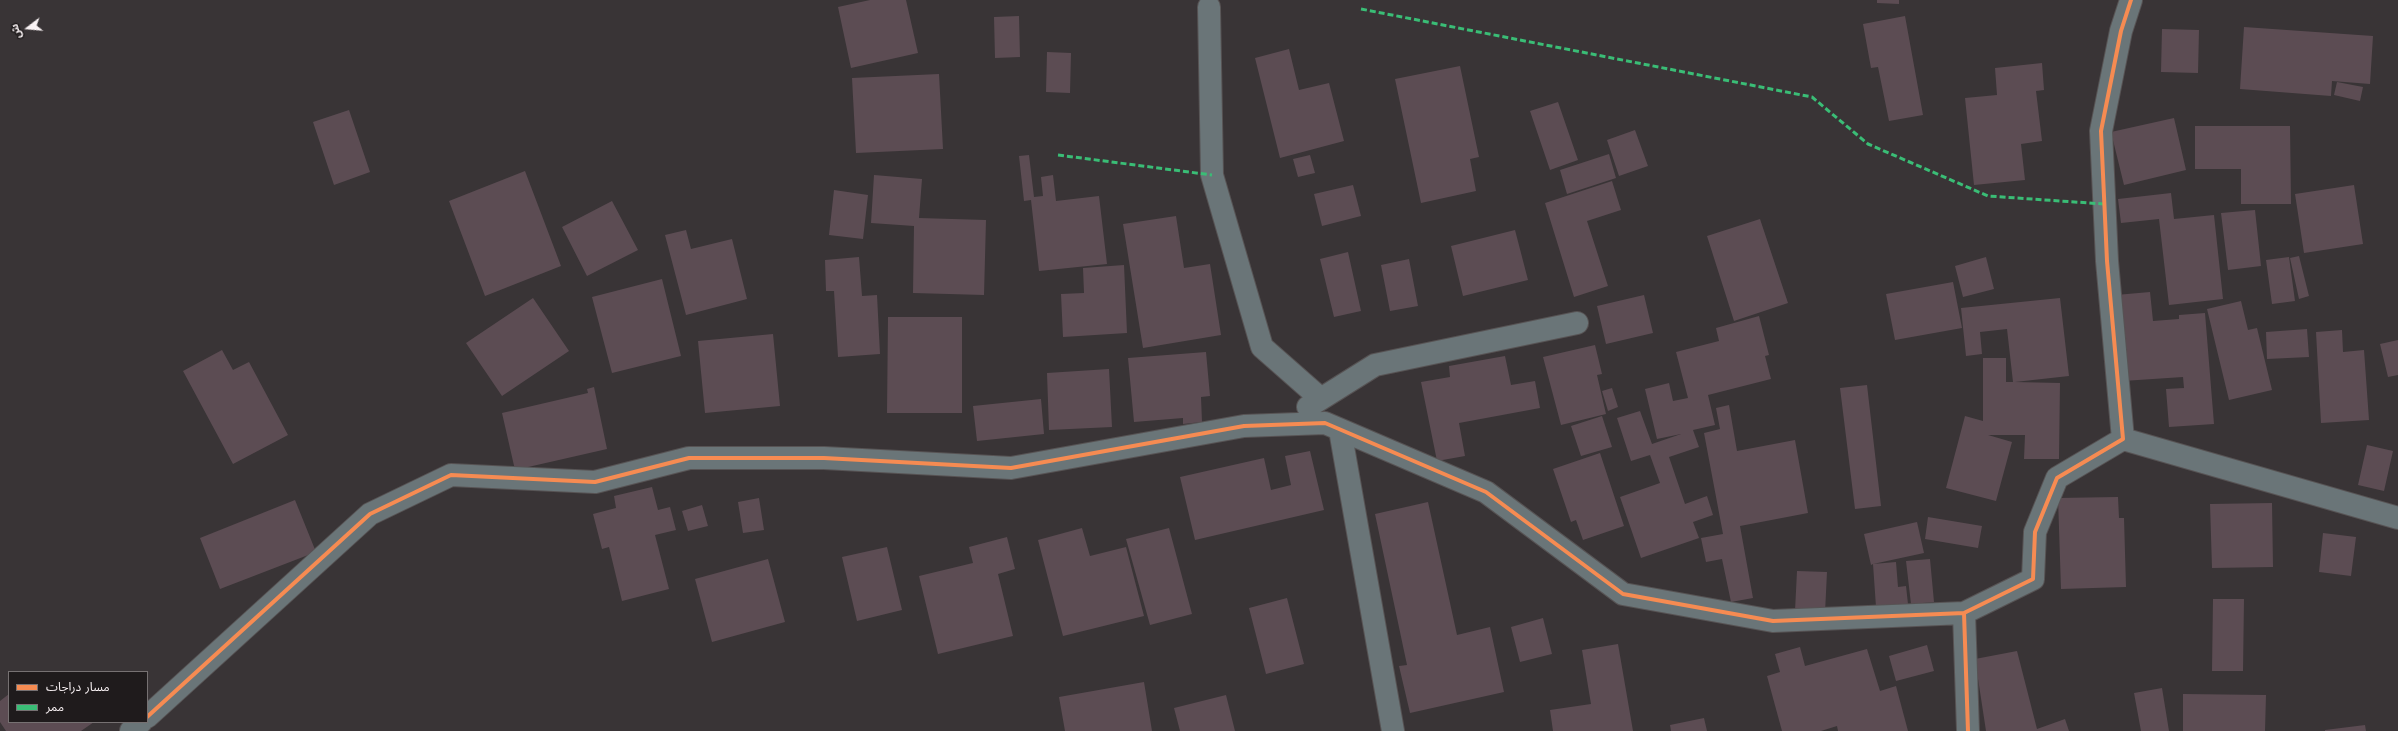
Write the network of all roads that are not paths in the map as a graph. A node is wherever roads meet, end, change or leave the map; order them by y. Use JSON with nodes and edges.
{"nodes":[{"id":1,"x":2131,"y":0,"type":"edge"},
{"id":2,"x":1209,"y":7,"type":"dead end"},
{"id":3,"x":1577,"y":324,"type":"dead end"},
{"id":4,"x":1320,"y":398,"type":"junction"},
{"id":5,"x":1282,"y":425,"type":"junction"},
{"id":6,"x":1340,"y":430,"type":"junction"},
{"id":7,"x":2123,"y":439,"type":"junction"},
{"id":8,"x":2398,"y":518,"type":"edge"},
{"id":9,"x":1964,"y":613,"type":"junction"},
{"id":10,"x":148,"y":715,"type":"edge"},
{"id":11,"x":140,"y":723,"type":"edge"},
{"id":12,"x":131,"y":731,"type":"edge"},
{"id":13,"x":1393,"y":731,"type":"edge"},
{"id":14,"x":1968,"y":731,"type":"edge"}],
"edges":[{"from":1,"to":7,"type":"street"},
{"from":2,"to":4,"type":"street"},
{"from":3,"to":4,"type":"street"},
{"from":4,"to":5,"type":"street"},
{"from":5,"to":6,"type":"street"},
{"from":5,"to":10,"type":"street"},
{"from":6,"to":9,"type":"street"},
{"from":6,"to":13,"type":"street"},
{"from":7,"to":8,"type":"street"},
{"from":7,"to":9,"type":"street"},
{"from":9,"to":14,"type":"street"},
{"from":11,"to":12,"type":"street"}]}
